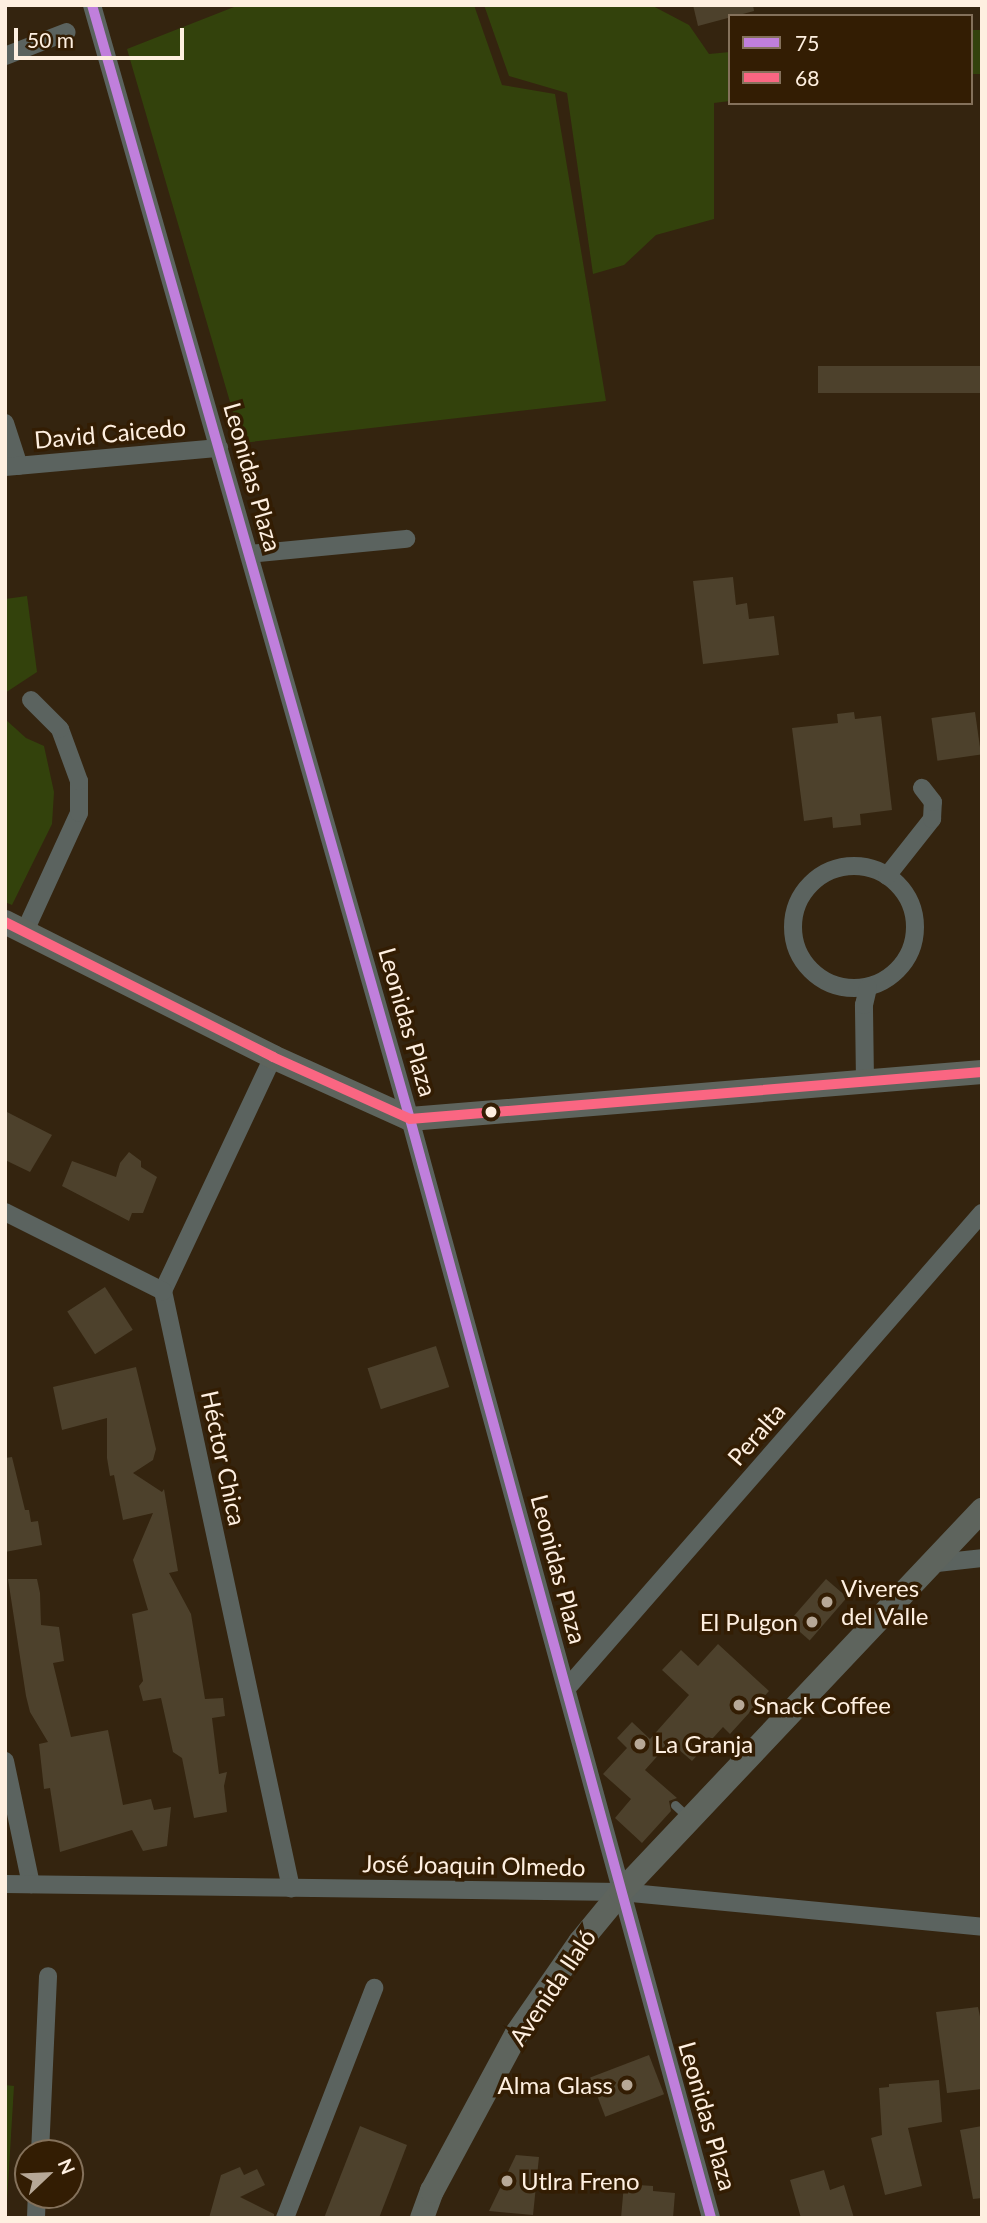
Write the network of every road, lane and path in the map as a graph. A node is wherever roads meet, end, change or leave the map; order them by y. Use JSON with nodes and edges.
{"nodes":[{"id":1,"x":92,"y":5,"type":"edge"},
{"id":2,"x":67,"y":33,"type":"dead end"},
{"id":3,"x":5,"y":55,"type":"edge"},
{"id":4,"x":5,"y":423,"type":"edge"},
{"id":5,"x":219,"y":448,"type":"junction"},
{"id":6,"x":12,"y":467,"type":"edge"},
{"id":7,"x":406,"y":539,"type":"dead end"},
{"id":8,"x":249,"y":554,"type":"junction"},
{"id":9,"x":31,"y":700,"type":"dead end"},
{"id":10,"x":922,"y":788,"type":"dead end"},
{"id":11,"x":887,"y":876,"type":"junction"},
{"id":12,"x":15,"y":926,"type":"edge"},
{"id":13,"x":868,"y":987,"type":"junction"},
{"id":14,"x":273,"y":1057,"type":"junction"},
{"id":15,"x":982,"y":1072,"type":"edge"},
{"id":16,"x":865,"y":1082,"type":"junction"},
{"id":17,"x":410,"y":1119,"type":"junction"},
{"id":18,"x":5,"y":1212,"type":"edge"},
{"id":19,"x":982,"y":1213,"type":"edge"},
{"id":20,"x":163,"y":1291,"type":"junction"},
{"id":21,"x":982,"y":1510,"type":"edge"},
{"id":22,"x":982,"y":1558,"type":"edge"},
{"id":23,"x":928,"y":1564,"type":"junction"},
{"id":24,"x":567,"y":1688,"type":"junction"},
{"id":25,"x":5,"y":1761,"type":"edge"},
{"id":26,"x":5,"y":1884,"type":"edge"},
{"id":27,"x":31,"y":1884,"type":"junction"},
{"id":28,"x":291,"y":1888,"type":"junction"},
{"id":29,"x":621,"y":1892,"type":"junction"},
{"id":30,"x":982,"y":1927,"type":"edge"},
{"id":31,"x":48,"y":1976,"type":"dead end"},
{"id":32,"x":374,"y":1988,"type":"dead end"},
{"id":33,"x":41,"y":2139,"type":"edge"},
{"id":34,"x":285,"y":2218,"type":"edge"},
{"id":35,"x":422,"y":2218,"type":"edge"},
{"id":36,"x":711,"y":2218,"type":"edge"}],
"edges":[{"from":1,"to":5,"type":"street","name":"Leonidas Plaza"},
{"from":2,"to":3,"type":"street"},
{"from":4,"to":6,"type":"street"},
{"from":5,"to":6,"type":"street","name":"David Caicedo"},
{"from":5,"to":8,"type":"street","name":"Leonidas Plaza"},
{"from":7,"to":8,"type":"street"},
{"from":8,"to":17,"type":"street","name":"Leonidas Plaza"},
{"from":9,"to":12,"type":"street"},
{"from":10,"to":11,"type":"street"},
{"from":11,"to":13,"type":"street"},
{"from":11,"to":13,"type":"street"},
{"from":12,"to":14,"type":"street"},
{"from":13,"to":16,"type":"street"},
{"from":14,"to":17,"type":"street"},
{"from":14,"to":20,"type":"street"},
{"from":15,"to":16,"type":"street"},
{"from":16,"to":17,"type":"street"},
{"from":17,"to":24,"type":"street","name":"Leonidas Plaza"},
{"from":18,"to":20,"type":"street"},
{"from":19,"to":24,"type":"street","name":"Peralta"},
{"from":20,"to":28,"type":"street","name":"Héctor Chica"},
{"from":21,"to":23,"type":"street","name":"Avenida Ilaló"},
{"from":22,"to":23,"type":"street"},
{"from":23,"to":29,"type":"street","name":"Avenida Ilaló"},
{"from":24,"to":29,"type":"street","name":"Leonidas Plaza"},
{"from":25,"to":27,"type":"street"},
{"from":26,"to":27,"type":"street","name":"José Joaquin Olmedo"},
{"from":27,"to":28,"type":"street","name":"José Joaquin Olmedo"},
{"from":28,"to":29,"type":"street","name":"José Joaquin Olmedo"},
{"from":29,"to":30,"type":"street","name":"José Joaquin Olmedo"},
{"from":29,"to":35,"type":"street","name":"Avenida Ilaló"},
{"from":29,"to":36,"type":"street","name":"Leonidas Plaza"},
{"from":31,"to":33,"type":"street"},
{"from":32,"to":34,"type":"street"}]}
